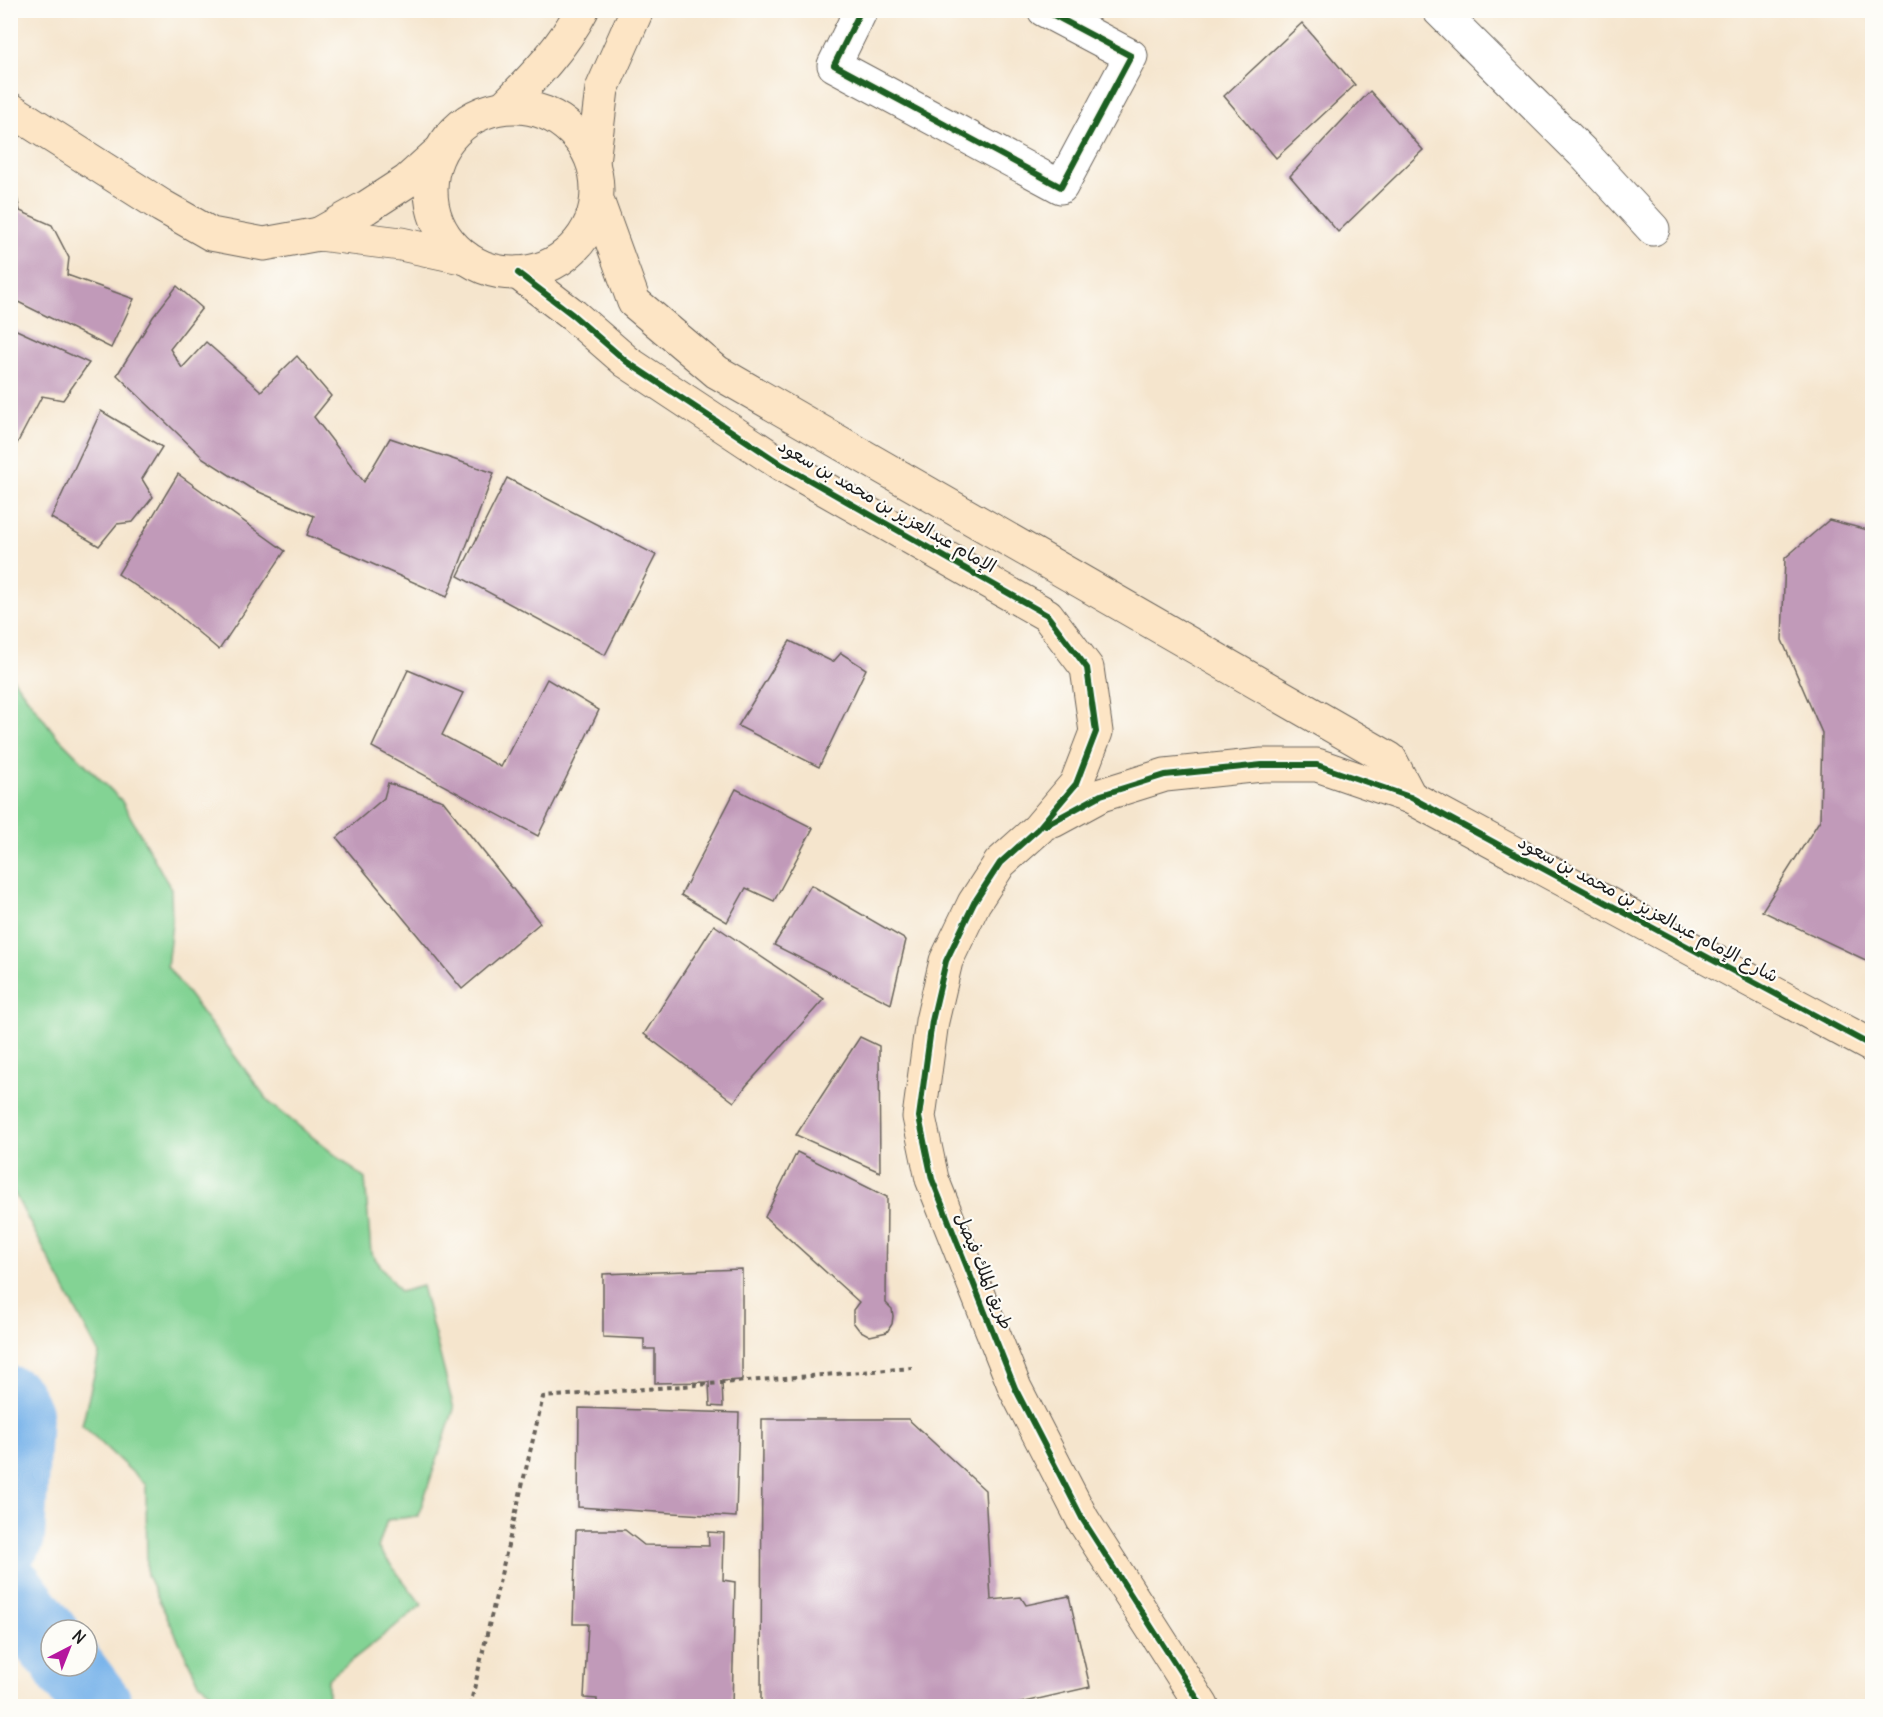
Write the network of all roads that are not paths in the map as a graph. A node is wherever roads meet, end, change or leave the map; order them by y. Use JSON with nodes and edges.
{"nodes":[{"id":1,"x":582,"y":10,"type":"edge"},
{"id":2,"x":637,"y":10,"type":"edge"},
{"id":3,"x":861,"y":10,"type":"edge"},
{"id":4,"x":1044,"y":10,"type":"edge"},
{"id":5,"x":1439,"y":10,"type":"edge"},
{"id":6,"x":505,"y":106,"type":"junction"},
{"id":7,"x":10,"y":109,"type":"edge"},
{"id":8,"x":438,"y":153,"type":"junction"},
{"id":9,"x":593,"y":162,"type":"junction"},
{"id":10,"x":597,"y":200,"type":"junction"},
{"id":11,"x":1653,"y":229,"type":"dead end"},
{"id":12,"x":319,"y":234,"type":"junction"},
{"id":13,"x":466,"y":258,"type":"junction"},
{"id":14,"x":518,"y":273,"type":"junction"},
{"id":15,"x":1410,"y":797,"type":"junction"},
{"id":16,"x":1038,"y":829,"type":"junction"},
{"id":17,"x":1872,"y":1046,"type":"edge"},
{"id":18,"x":1202,"y":1707,"type":"edge"}],
"edges":[{"from":1,"to":6,"type":"street"},
{"from":2,"to":9,"type":"street"},
{"from":3,"to":4,"type":"street"},
{"from":5,"to":11,"type":"street"},
{"from":6,"to":8,"type":"street"},
{"from":6,"to":9,"type":"street"},
{"from":7,"to":12,"type":"street"},
{"from":8,"to":12,"type":"street"},
{"from":8,"to":13,"type":"street"},
{"from":9,"to":10,"type":"street"},
{"from":10,"to":14,"type":"street"},
{"from":10,"to":15,"type":"street","name":"الإمام عبدالعزيز بن محمد بن سعود"},
{"from":12,"to":13,"type":"street"},
{"from":13,"to":14,"type":"street"},
{"from":14,"to":16,"type":"street","name":"الإمام عبدالعزيز بن محمد بن سعود"},
{"from":15,"to":16,"type":"street","name":"شارع الإمام عبدالعزيز بن محمد بن سعود"},
{"from":15,"to":17,"type":"street","name":"شارع الإمام عبدالعزيز بن محمد بن سعود"},
{"from":16,"to":18,"type":"street","name":"طريق الملك فيصل"}]}
